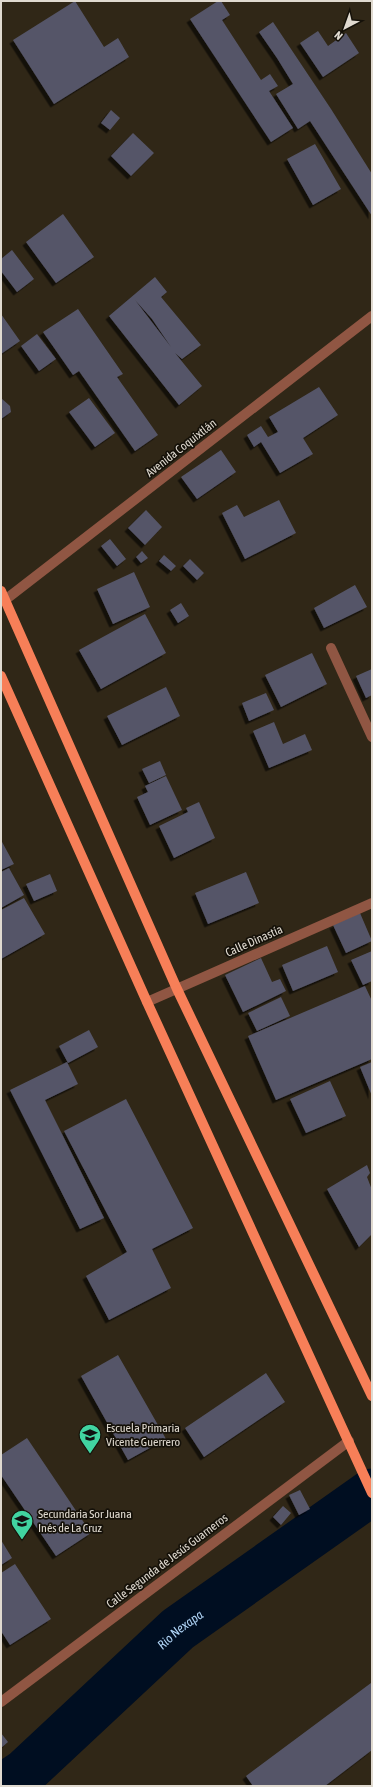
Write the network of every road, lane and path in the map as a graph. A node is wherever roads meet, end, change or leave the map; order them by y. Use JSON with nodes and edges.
{"nodes":[{"id":1,"x":372,"y":316,"type":"edge"},
{"id":2,"x":3,"y":595,"type":"edge"},
{"id":3,"x":331,"y":648,"type":"dead end"},
{"id":4,"x":1,"y":676,"type":"edge"},
{"id":5,"x":372,"y":737,"type":"edge"},
{"id":6,"x":372,"y":904,"type":"edge"},
{"id":7,"x":177,"y":988,"type":"junction"},
{"id":8,"x":147,"y":1002,"type":"junction"},
{"id":9,"x":372,"y":1396,"type":"edge"},
{"id":10,"x":349,"y":1441,"type":"junction"},
{"id":11,"x":372,"y":1493,"type":"edge"},
{"id":12,"x":1,"y":1702,"type":"edge"}],
"edges":[{"from":1,"to":2,"type":"street","name":"Avenida Coquixtlán"},
{"from":2,"to":7,"type":"main road"},
{"from":3,"to":5,"type":"street"},
{"from":4,"to":8,"type":"main road"},
{"from":6,"to":7,"type":"street","name":"Calle Dinastía"},
{"from":7,"to":8,"type":"street","name":"Calle Dinastía"},
{"from":7,"to":9,"type":"main road"},
{"from":8,"to":10,"type":"main road"},
{"from":10,"to":11,"type":"main road"},
{"from":10,"to":12,"type":"street","name":"Calle Segunda de Jesús Guarneros"}]}
